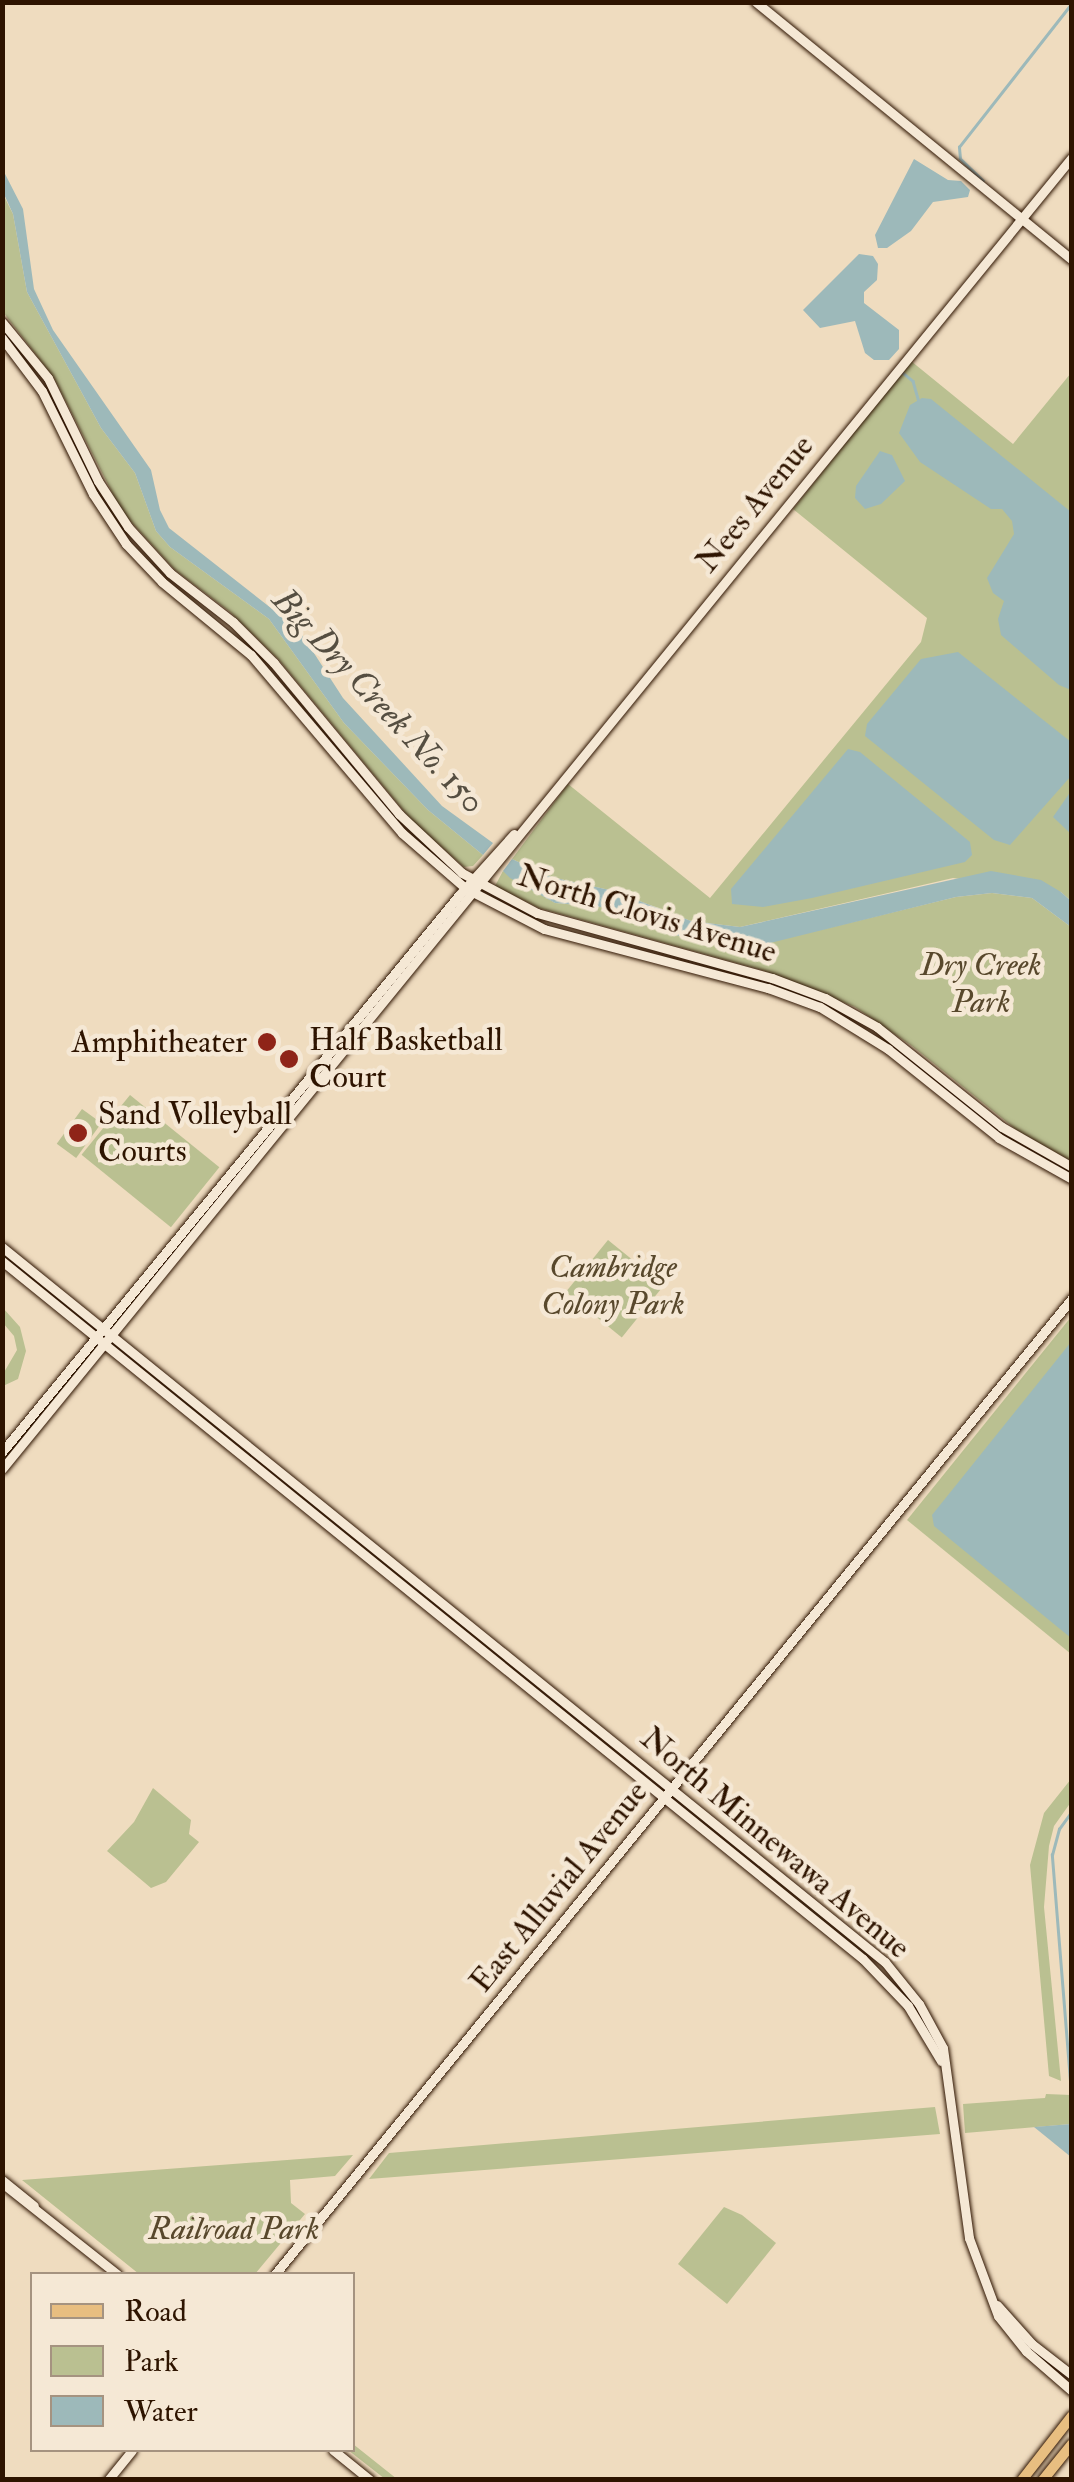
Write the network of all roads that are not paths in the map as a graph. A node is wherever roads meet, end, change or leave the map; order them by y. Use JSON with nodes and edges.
{"nodes":[{"id":1,"x":756,"y":2,"type":"edge"},
{"id":2,"x":1072,"y":157,"type":"edge"},
{"id":3,"x":1020,"y":219,"type":"junction"},
{"id":4,"x":1072,"y":260,"type":"edge"},
{"id":5,"x":2,"y":322,"type":"edge"},
{"id":6,"x":2,"y":338,"type":"edge"},
{"id":7,"x":472,"y":887,"type":"junction"},
{"id":8,"x":930,"y":1084,"type":"junction"},
{"id":9,"x":1002,"y":1127,"type":"junction"},
{"id":10,"x":1072,"y":1167,"type":"edge"},
{"id":11,"x":1072,"y":1179,"type":"edge"},
{"id":12,"x":2,"y":1247,"type":"edge"},
{"id":13,"x":2,"y":1261,"type":"edge"},
{"id":14,"x":1072,"y":1298,"type":"edge"},
{"id":15,"x":104,"y":1337,"type":"junction"},
{"id":16,"x":2,"y":1452,"type":"edge"},
{"id":17,"x":2,"y":1469,"type":"edge"},
{"id":18,"x":672,"y":1789,"type":"junction"},
{"id":19,"x":664,"y":1798,"type":"junction"},
{"id":20,"x":941,"y":2061,"type":"junction"},
{"id":21,"x":2,"y":2182,"type":"edge"},
{"id":22,"x":115,"y":2272,"type":"edge"},
{"id":23,"x":277,"y":2272,"type":"edge"},
{"id":24,"x":995,"y":2303,"type":"junction"},
{"id":25,"x":1072,"y":2375,"type":"edge"},
{"id":26,"x":1072,"y":2391,"type":"edge"},
{"id":27,"x":1072,"y":2416,"type":"edge"},
{"id":28,"x":1072,"y":2444,"type":"edge"},
{"id":29,"x":130,"y":2452,"type":"edge"},
{"id":30,"x":335,"y":2452,"type":"edge"},
{"id":31,"x":108,"y":2480,"type":"edge"},
{"id":32,"x":370,"y":2480,"type":"edge"},
{"id":33,"x":1022,"y":2480,"type":"edge"},
{"id":34,"x":1043,"y":2480,"type":"edge"}],
"edges":[{"from":1,"to":3,"type":"main road"},
{"from":2,"to":3,"type":"main road","name":"Nees Avenue"},
{"from":3,"to":4,"type":"main road"},
{"from":3,"to":7,"type":"main road","name":"Nees Avenue"},
{"from":5,"to":7,"type":"main road","name":"North Clovis Avenue"},
{"from":6,"to":7,"type":"main road","name":"North Clovis Avenue"},
{"from":7,"to":8,"type":"main road","name":"North Clovis Avenue"},
{"from":7,"to":9,"type":"main road","name":"North Clovis Avenue"},
{"from":7,"to":15,"type":"main road","name":"Nees Avenue"},
{"from":8,"to":9,"type":"main road"},
{"from":8,"to":11,"type":"main road","name":"North Clovis Avenue"},
{"from":9,"to":10,"type":"main road","name":"North Clovis Avenue"},
{"from":12,"to":15,"type":"main road","name":"North Minnewawa Avenue"},
{"from":13,"to":15,"type":"main road","name":"North Minnewawa Avenue"},
{"from":14,"to":18,"type":"main road","name":"East Alluvial Avenue"},
{"from":15,"to":16,"type":"main road"},
{"from":15,"to":17,"type":"main road"},
{"from":15,"to":18,"type":"main road","name":"North Minnewawa Avenue"},
{"from":15,"to":19,"type":"main road","name":"North Minnewawa Avenue"},
{"from":18,"to":19,"type":"main road","name":"East Alluvial Avenue"},
{"from":18,"to":20,"type":"main road","name":"North Minnewawa Avenue"},
{"from":19,"to":20,"type":"main road","name":"North Minnewawa Avenue"},
{"from":19,"to":23,"type":"main road","name":"East Alluvial Avenue"},
{"from":20,"to":24,"type":"main road"},
{"from":21,"to":22,"type":"main road"},
{"from":24,"to":25,"type":"main road"},
{"from":24,"to":26,"type":"main road"},
{"from":27,"to":33,"type":"main road"},
{"from":28,"to":34,"type":"main road"},
{"from":29,"to":31,"type":"main road"},
{"from":30,"to":32,"type":"main road"}]}
